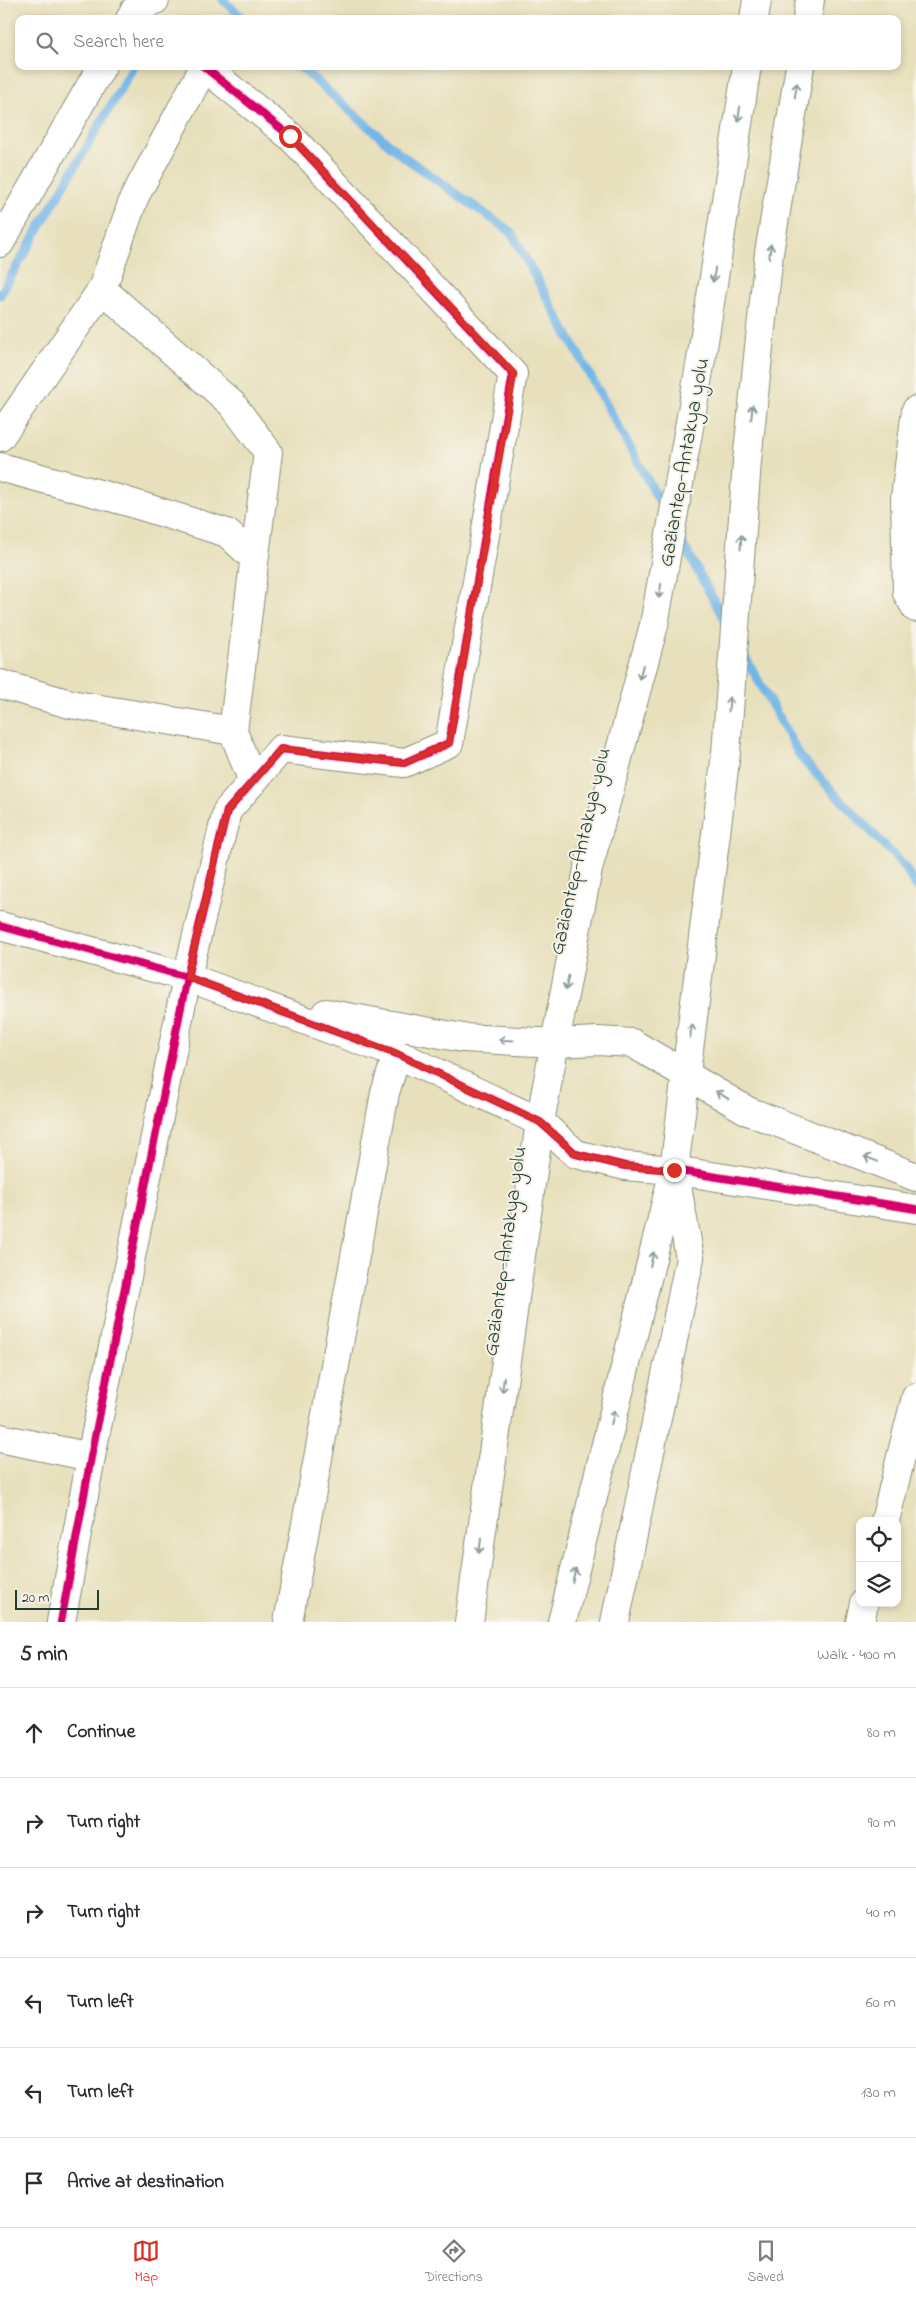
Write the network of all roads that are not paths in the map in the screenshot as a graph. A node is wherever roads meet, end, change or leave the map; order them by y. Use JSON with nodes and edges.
{"nodes":[{"id":1,"x":757,"y":0,"type":"edge"},
{"id":2,"x":810,"y":0,"type":"edge"},
{"id":3,"x":755,"y":15,"type":"edge"},
{"id":4,"x":808,"y":15,"type":"edge"},
{"id":5,"x":100,"y":70,"type":"edge"},
{"id":6,"x":201,"y":70,"type":"edge"},
{"id":7,"x":207,"y":70,"type":"edge"},
{"id":8,"x":745,"y":70,"type":"edge"},
{"id":9,"x":799,"y":70,"type":"edge"},
{"id":10,"x":0,"y":243,"type":"edge"},
{"id":11,"x":102,"y":288,"type":"junction"},
{"id":12,"x":916,"y":410,"type":"edge"},
{"id":13,"x":0,"y":438,"type":"edge"},
{"id":14,"x":0,"y":467,"type":"edge"},
{"id":15,"x":254,"y":558,"type":"junction"},
{"id":16,"x":916,"y":608,"type":"edge"},
{"id":17,"x":0,"y":684,"type":"edge"},
{"id":18,"x":233,"y":731,"type":"junction"},
{"id":19,"x":253,"y":782,"type":"junction"},
{"id":20,"x":0,"y":926,"type":"edge"},
{"id":21,"x":187,"y":977,"type":"junction"},
{"id":22,"x":239,"y":996,"type":"junction"},
{"id":23,"x":555,"y":1043,"type":"junction"},
{"id":24,"x":397,"y":1054,"type":"junction"},
{"id":25,"x":686,"y":1074,"type":"junction"},
{"id":26,"x":540,"y":1122,"type":"junction"},
{"id":27,"x":674,"y":1170,"type":"junction"},
{"id":28,"x":916,"y":1177,"type":"edge"},
{"id":29,"x":916,"y":1209,"type":"edge"},
{"id":30,"x":916,"y":1397,"type":"edge"},
{"id":31,"x":0,"y":1438,"type":"edge"},
{"id":32,"x":91,"y":1457,"type":"junction"},
{"id":33,"x":886,"y":1517,"type":"edge"},
{"id":34,"x":863,"y":1607,"type":"edge"},
{"id":35,"x":61,"y":1622,"type":"edge"},
{"id":36,"x":288,"y":1622,"type":"edge"},
{"id":37,"x":469,"y":1622,"type":"edge"},
{"id":38,"x":562,"y":1622,"type":"edge"},
{"id":39,"x":615,"y":1622,"type":"edge"},
{"id":40,"x":860,"y":1622,"type":"edge"}],
"edges":[{"from":1,"to":3,"type":"main road"},
{"from":2,"to":4,"type":"main road"},
{"from":5,"to":10,"type":"main road"},
{"from":6,"to":11,"type":"main road"},
{"from":7,"to":19,"type":"main road"},
{"from":8,"to":23,"type":"main road","name":"Gaziantep-Antakya yolu","one_way":true},
{"from":25,"to":9,"type":"main road","one_way":true},
{"from":11,"to":13,"type":"main road"},
{"from":11,"to":15,"type":"main road"},
{"from":12,"to":16,"type":"main road"},
{"from":14,"to":15,"type":"main road"},
{"from":15,"to":18,"type":"main road"},
{"from":17,"to":18,"type":"main road"},
{"from":18,"to":19,"type":"main road"},
{"from":19,"to":21,"type":"main road"},
{"from":20,"to":21,"type":"main road"},
{"from":21,"to":22,"type":"main road"},
{"from":21,"to":32,"type":"main road"},
{"from":23,"to":22,"type":"main road","one_way":true},
{"from":22,"to":24,"type":"main road"},
{"from":23,"to":25,"type":"main road"},
{"from":23,"to":26,"type":"main road","name":"Gaziantep-Antakya yolu"},
{"from":24,"to":26,"type":"main road"},
{"from":24,"to":36,"type":"main road"},
{"from":25,"to":27,"type":"main road"},
{"from":28,"to":25,"type":"main road","one_way":true},
{"from":26,"to":27,"type":"main road"},
{"from":26,"to":37,"type":"main road","name":"Gaziantep-Antakya yolu","one_way":true},
{"from":27,"to":29,"type":"main road"},
{"from":38,"to":27,"type":"main road","one_way":true},
{"from":27,"to":39,"type":"main road"},
{"from":30,"to":33,"type":"main road"},
{"from":31,"to":32,"type":"main road"},
{"from":32,"to":35,"type":"main road"},
{"from":34,"to":40,"type":"main road"}]}
